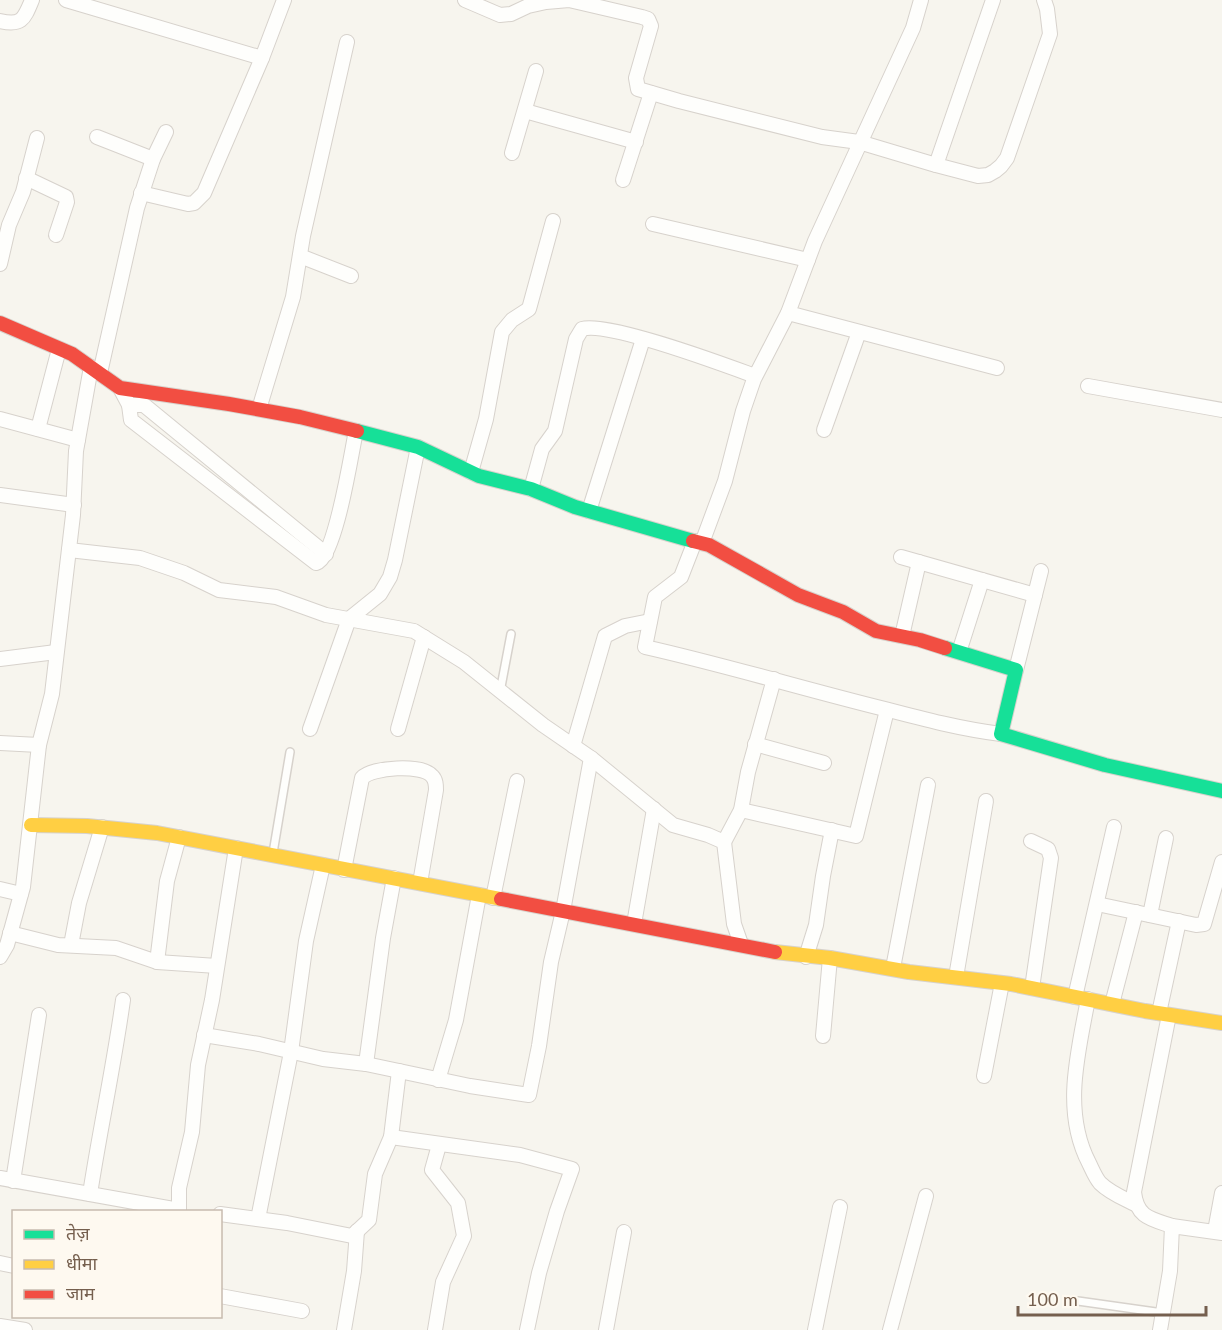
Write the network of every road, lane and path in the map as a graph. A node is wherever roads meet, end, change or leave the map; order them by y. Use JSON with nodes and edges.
{"nodes":[{"id":1,"x":32,"y":0,"type":"edge"},
{"id":2,"x":66,"y":0,"type":"edge"},
{"id":3,"x":284,"y":0,"type":"edge"},
{"id":4,"x":465,"y":0,"type":"edge"},
{"id":5,"x":921,"y":0,"type":"edge"},
{"id":6,"x":993,"y":0,"type":"edge"},
{"id":7,"x":1044,"y":0,"type":"edge"},
{"id":8,"x":0,"y":21,"type":"edge"},
{"id":9,"x":347,"y":42,"type":"dead end"},
{"id":10,"x":262,"y":58,"type":"junction"},
{"id":11,"x":536,"y":71,"type":"dead end"},
{"id":12,"x":651,"y":93,"type":"junction"},
{"id":13,"x":525,"y":111,"type":"junction"},
{"id":14,"x":166,"y":132,"type":"dead end"},
{"id":15,"x":97,"y":137,"type":"dead end"},
{"id":16,"x":37,"y":138,"type":"dead end"},
{"id":17,"x":860,"y":141,"type":"junction"},
{"id":18,"x":636,"y":142,"type":"junction"},
{"id":19,"x":512,"y":153,"type":"dead end"},
{"id":20,"x":153,"y":159,"type":"junction"},
{"id":21,"x":936,"y":165,"type":"junction"},
{"id":22,"x":26,"y":178,"type":"junction"},
{"id":23,"x":623,"y":180,"type":"dead end"},
{"id":24,"x":141,"y":192,"type":"junction"},
{"id":25,"x":552,"y":221,"type":"dead end"},
{"id":26,"x":653,"y":224,"type":"dead end"},
{"id":27,"x":56,"y":235,"type":"dead end"},
{"id":28,"x":300,"y":256,"type":"junction"},
{"id":29,"x":808,"y":260,"type":"junction"},
{"id":30,"x":0,"y":264,"type":"edge"},
{"id":31,"x":351,"y":276,"type":"dead end"},
{"id":32,"x":788,"y":313,"type":"junction"},
{"id":33,"x":0,"y":325,"type":"edge"},
{"id":34,"x":859,"y":332,"type":"junction"},
{"id":35,"x":643,"y":339,"type":"junction"},
{"id":36,"x":59,"y":349,"type":"junction"},
{"id":37,"x":997,"y":368,"type":"dead end"},
{"id":38,"x":96,"y":370,"type":"junction"},
{"id":39,"x":755,"y":376,"type":"junction"},
{"id":40,"x":1088,"y":386,"type":"dead end"},
{"id":41,"x":120,"y":388,"type":"junction"},
{"id":42,"x":129,"y":405,"type":"junction"},
{"id":43,"x":258,"y":409,"type":"junction"},
{"id":44,"x":1222,"y":410,"type":"edge"},
{"id":45,"x":0,"y":419,"type":"edge"},
{"id":46,"x":38,"y":429,"type":"junction"},
{"id":47,"x":825,"y":430,"type":"dead end"},
{"id":48,"x":356,"y":431,"type":"junction"},
{"id":49,"x":78,"y":440,"type":"junction"},
{"id":50,"x":418,"y":447,"type":"junction"},
{"id":51,"x":471,"y":472,"type":"junction"},
{"id":52,"x":232,"y":476,"type":"junction"},
{"id":53,"x":531,"y":489,"type":"junction"},
{"id":54,"x":222,"y":491,"type":"junction"},
{"id":55,"x":0,"y":495,"type":"edge"},
{"id":56,"x":74,"y":505,"type":"junction"},
{"id":57,"x":589,"y":511,"type":"junction"},
{"id":58,"x":699,"y":542,"type":"junction"},
{"id":59,"x":69,"y":550,"type":"junction"},
{"id":60,"x":326,"y":554,"type":"junction"},
{"id":61,"x":902,"y":557,"type":"dead end"},
{"id":62,"x":919,"y":562,"type":"junction"},
{"id":63,"x":1041,"y":571,"type":"dead end"},
{"id":64,"x":982,"y":580,"type":"junction"},
{"id":65,"x":1035,"y":595,"type":"junction"},
{"id":66,"x":349,"y":619,"type":"junction"},
{"id":67,"x":650,"y":621,"type":"junction"},
{"id":68,"x":511,"y":634,"type":"dead end"},
{"id":69,"x":902,"y":636,"type":"junction"},
{"id":70,"x":424,"y":637,"type":"junction"},
{"id":71,"x":56,"y":652,"type":"junction"},
{"id":72,"x":959,"y":652,"type":"junction"},
{"id":73,"x":0,"y":659,"type":"edge"},
{"id":74,"x":1016,"y":670,"type":"junction"},
{"id":75,"x":774,"y":679,"type":"junction"},
{"id":76,"x":500,"y":692,"type":"junction"},
{"id":77,"x":887,"y":710,"type":"junction"},
{"id":78,"x":310,"y":729,"type":"dead end"},
{"id":79,"x":398,"y":729,"type":"dead end"},
{"id":80,"x":1001,"y":734,"type":"junction"},
{"id":81,"x":0,"y":743,"type":"edge"},
{"id":82,"x":755,"y":744,"type":"junction"},
{"id":83,"x":39,"y":745,"type":"junction"},
{"id":84,"x":573,"y":746,"type":"junction"},
{"id":85,"x":290,"y":752,"type":"dead end"},
{"id":86,"x":591,"y":758,"type":"junction"},
{"id":87,"x":824,"y":763,"type":"dead end"},
{"id":88,"x":517,"y":781,"type":"dead end"},
{"id":89,"x":928,"y":785,"type":"dead end"},
{"id":90,"x":1222,"y":791,"type":"edge"},
{"id":91,"x":986,"y":801,"type":"dead end"},
{"id":92,"x":654,"y":809,"type":"junction"},
{"id":93,"x":741,"y":810,"type":"junction"},
{"id":94,"x":30,"y":825,"type":"junction"},
{"id":95,"x":102,"y":827,"type":"junction"},
{"id":96,"x":1114,"y":827,"type":"dead end"},
{"id":97,"x":832,"y":830,"type":"junction"},
{"id":98,"x":179,"y":837,"type":"junction"},
{"id":99,"x":1166,"y":838,"type":"dead end"},
{"id":100,"x":724,"y":842,"type":"junction"},
{"id":101,"x":1031,"y":842,"type":"dead end"},
{"id":102,"x":236,"y":848,"type":"junction"},
{"id":103,"x":272,"y":855,"type":"junction"},
{"id":104,"x":1222,"y":862,"type":"edge"},
{"id":105,"x":323,"y":865,"type":"junction"},
{"id":106,"x":344,"y":870,"type":"junction"},
{"id":107,"x":394,"y":878,"type":"junction"},
{"id":108,"x":420,"y":883,"type":"junction"},
{"id":109,"x":0,"y":889,"type":"edge"},
{"id":110,"x":21,"y":894,"type":"junction"},
{"id":111,"x":486,"y":897,"type":"junction"},
{"id":112,"x":1097,"y":903,"type":"junction"},
{"id":113,"x":563,"y":911,"type":"junction"},
{"id":114,"x":1143,"y":913,"type":"junction"},
{"id":115,"x":1179,"y":921,"type":"junction"},
{"id":116,"x":634,"y":924,"type":"junction"},
{"id":117,"x":10,"y":933,"type":"junction"},
{"id":118,"x":741,"y":944,"type":"junction"},
{"id":119,"x":71,"y":945,"type":"junction"},
{"id":120,"x":0,"y":957,"type":"edge"},
{"id":121,"x":806,"y":957,"type":"junction"},
{"id":122,"x":830,"y":958,"type":"junction"},
{"id":123,"x":157,"y":962,"type":"junction"},
{"id":124,"x":217,"y":966,"type":"junction"},
{"id":125,"x":893,"y":968,"type":"junction"},
{"id":126,"x":956,"y":978,"type":"junction"},
{"id":127,"x":1002,"y":983,"type":"junction"},
{"id":128,"x":1032,"y":988,"type":"junction"},
{"id":129,"x":1082,"y":998,"type":"junction"},
{"id":130,"x":123,"y":999,"type":"dead end"},
{"id":131,"x":1112,"y":1004,"type":"junction"},
{"id":132,"x":1164,"y":1014,"type":"junction"},
{"id":133,"x":39,"y":1015,"type":"dead end"},
{"id":134,"x":1222,"y":1023,"type":"edge"},
{"id":135,"x":204,"y":1035,"type":"junction"},
{"id":136,"x":823,"y":1036,"type":"dead end"},
{"id":137,"x":291,"y":1052,"type":"junction"},
{"id":138,"x":366,"y":1064,"type":"junction"},
{"id":139,"x":399,"y":1071,"type":"junction"},
{"id":140,"x":984,"y":1077,"type":"dead end"},
{"id":141,"x":438,"y":1080,"type":"junction"},
{"id":142,"x":392,"y":1137,"type":"junction"},
{"id":143,"x":439,"y":1144,"type":"junction"},
{"id":144,"x":7,"y":1179,"type":"edge"},
{"id":145,"x":1222,"y":1193,"type":"edge"},
{"id":146,"x":90,"y":1194,"type":"junction"},
{"id":147,"x":926,"y":1196,"type":"dead end"},
{"id":148,"x":1135,"y":1204,"type":"junction"},
{"id":149,"x":840,"y":1208,"type":"dead end"},
{"id":150,"x":179,"y":1210,"type":"edge"},
{"id":151,"x":185,"y":1210,"type":"edge"},
{"id":152,"x":222,"y":1215,"type":"edge"},
{"id":153,"x":258,"y":1219,"type":"junction"},
{"id":154,"x":1172,"y":1226,"type":"junction"},
{"id":155,"x":357,"y":1231,"type":"junction"},
{"id":156,"x":624,"y":1232,"type":"dead end"},
{"id":157,"x":1219,"y":1232,"type":"edge"},
{"id":158,"x":222,"y":1296,"type":"edge"},
{"id":159,"x":1078,"y":1301,"type":"dead end"},
{"id":160,"x":302,"y":1311,"type":"dead end"},
{"id":161,"x":1163,"y":1313,"type":"junction"},
{"id":162,"x":0,"y":1326,"type":"edge"},
{"id":163,"x":25,"y":1330,"type":"edge"},
{"id":164,"x":345,"y":1330,"type":"edge"},
{"id":165,"x":435,"y":1330,"type":"edge"},
{"id":166,"x":527,"y":1330,"type":"edge"},
{"id":167,"x":606,"y":1330,"type":"edge"},
{"id":168,"x":814,"y":1330,"type":"edge"},
{"id":169,"x":890,"y":1330,"type":"edge"},
{"id":170,"x":1160,"y":1330,"type":"edge"}],
"edges":[{"from":1,"to":8,"type":"street"},
{"from":2,"to":10,"type":"street"},
{"from":3,"to":10,"type":"street"},
{"from":4,"to":12,"type":"street"},
{"from":5,"to":17,"type":"street"},
{"from":6,"to":21,"type":"street"},
{"from":7,"to":21,"type":"street"},
{"from":9,"to":28,"type":"street"},
{"from":10,"to":24,"type":"street"},
{"from":11,"to":13,"type":"street"},
{"from":12,"to":17,"type":"street"},
{"from":12,"to":18,"type":"street"},
{"from":13,"to":18,"type":"street"},
{"from":13,"to":19,"type":"street"},
{"from":14,"to":20,"type":"street"},
{"from":15,"to":20,"type":"street"},
{"from":16,"to":22,"type":"street"},
{"from":17,"to":21,"type":"street"},
{"from":17,"to":29,"type":"street"},
{"from":18,"to":23,"type":"street"},
{"from":20,"to":24,"type":"street"},
{"from":22,"to":27,"type":"street"},
{"from":22,"to":30,"type":"street"},
{"from":24,"to":38,"type":"street"},
{"from":25,"to":51,"type":"street"},
{"from":26,"to":29,"type":"street"},
{"from":28,"to":31,"type":"street"},
{"from":28,"to":43,"type":"street"},
{"from":29,"to":32,"type":"street"},
{"from":32,"to":34,"type":"street"},
{"from":32,"to":39,"type":"street"},
{"from":33,"to":36,"type":"street"},
{"from":34,"to":37,"type":"street"},
{"from":34,"to":47,"type":"street"},
{"from":35,"to":39,"type":"street"},
{"from":35,"to":53,"type":"street"},
{"from":35,"to":57,"type":"street"},
{"from":36,"to":38,"type":"street"},
{"from":36,"to":46,"type":"street"},
{"from":38,"to":41,"type":"street"},
{"from":38,"to":49,"type":"street"},
{"from":39,"to":58,"type":"street"},
{"from":40,"to":44,"type":"street"},
{"from":41,"to":42,"type":"street"},
{"from":41,"to":43,"type":"street"},
{"from":42,"to":52,"type":"street"},
{"from":42,"to":54,"type":"street"},
{"from":43,"to":48,"type":"street"},
{"from":45,"to":46,"type":"street"},
{"from":46,"to":49,"type":"street"},
{"from":48,"to":50,"type":"street"},
{"from":48,"to":60,"type":"street"},
{"from":49,"to":56,"type":"street"},
{"from":50,"to":51,"type":"street"},
{"from":50,"to":66,"type":"street"},
{"from":51,"to":53,"type":"street"},
{"from":52,"to":54,"type":"street"},
{"from":52,"to":60,"type":"street"},
{"from":53,"to":57,"type":"street"},
{"from":54,"to":60,"type":"street"},
{"from":55,"to":56,"type":"street"},
{"from":56,"to":59,"type":"street"},
{"from":57,"to":58,"type":"street"},
{"from":58,"to":67,"type":"street"},
{"from":58,"to":69,"type":"street"},
{"from":59,"to":66,"type":"street"},
{"from":59,"to":71,"type":"street"},
{"from":61,"to":62,"type":"street"},
{"from":62,"to":64,"type":"street"},
{"from":62,"to":69,"type":"street"},
{"from":63,"to":65,"type":"street"},
{"from":64,"to":65,"type":"street"},
{"from":64,"to":72,"type":"street"},
{"from":65,"to":74,"type":"street"},
{"from":66,"to":70,"type":"street"},
{"from":66,"to":78,"type":"street"},
{"from":67,"to":75,"type":"street"},
{"from":67,"to":84,"type":"street"},
{"from":68,"to":76,"type":"lane"},
{"from":69,"to":72,"type":"street"},
{"from":70,"to":76,"type":"street"},
{"from":70,"to":79,"type":"street"},
{"from":71,"to":73,"type":"street"},
{"from":71,"to":83,"type":"street"},
{"from":72,"to":74,"type":"street"},
{"from":74,"to":80,"type":"street"},
{"from":75,"to":77,"type":"street"},
{"from":75,"to":82,"type":"street"},
{"from":76,"to":84,"type":"street"},
{"from":77,"to":80,"type":"street"},
{"from":77,"to":97,"type":"street"},
{"from":80,"to":90,"type":"street"},
{"from":81,"to":83,"type":"street"},
{"from":82,"to":87,"type":"street"},
{"from":82,"to":93,"type":"street"},
{"from":83,"to":94,"type":"street"},
{"from":84,"to":86,"type":"street"},
{"from":85,"to":103,"type":"lane"},
{"from":86,"to":92,"type":"street"},
{"from":86,"to":113,"type":"street"},
{"from":88,"to":111,"type":"street"},
{"from":89,"to":125,"type":"street"},
{"from":91,"to":126,"type":"street"},
{"from":92,"to":100,"type":"street"},
{"from":92,"to":116,"type":"street"},
{"from":93,"to":97,"type":"street"},
{"from":93,"to":100,"type":"street"},
{"from":94,"to":95,"type":"street"},
{"from":94,"to":110,"type":"street"},
{"from":95,"to":98,"type":"street"},
{"from":95,"to":119,"type":"street"},
{"from":96,"to":112,"type":"street"},
{"from":97,"to":121,"type":"street"},
{"from":98,"to":102,"type":"street"},
{"from":98,"to":123,"type":"street"},
{"from":99,"to":114,"type":"street"},
{"from":100,"to":118,"type":"street"},
{"from":101,"to":128,"type":"street"},
{"from":102,"to":103,"type":"street"},
{"from":102,"to":124,"type":"street"},
{"from":103,"to":105,"type":"street"},
{"from":104,"to":115,"type":"street"},
{"from":105,"to":106,"type":"street"},
{"from":105,"to":137,"type":"street"},
{"from":106,"to":107,"type":"street"},
{"from":106,"to":108,"type":"street"},
{"from":107,"to":108,"type":"street"},
{"from":107,"to":138,"type":"street"},
{"from":108,"to":111,"type":"street"},
{"from":109,"to":110,"type":"street"},
{"from":110,"to":117,"type":"street"},
{"from":111,"to":113,"type":"street"},
{"from":111,"to":141,"type":"street"},
{"from":112,"to":114,"type":"street"},
{"from":112,"to":129,"type":"street"},
{"from":113,"to":116,"type":"street"},
{"from":113,"to":141,"type":"street"},
{"from":114,"to":115,"type":"street"},
{"from":114,"to":131,"type":"street"},
{"from":115,"to":132,"type":"street"},
{"from":116,"to":118,"type":"street"},
{"from":117,"to":119,"type":"street"},
{"from":117,"to":120,"type":"street"},
{"from":118,"to":121,"type":"street"},
{"from":119,"to":123,"type":"street"},
{"from":121,"to":122,"type":"street"},
{"from":122,"to":125,"type":"street"},
{"from":122,"to":136,"type":"street"},
{"from":123,"to":124,"type":"street"},
{"from":124,"to":135,"type":"street"},
{"from":125,"to":126,"type":"street"},
{"from":126,"to":127,"type":"street"},
{"from":127,"to":128,"type":"street"},
{"from":127,"to":140,"type":"street"},
{"from":128,"to":129,"type":"street"},
{"from":129,"to":131,"type":"street"},
{"from":129,"to":148,"type":"street"},
{"from":130,"to":146,"type":"street"},
{"from":131,"to":132,"type":"street"},
{"from":132,"to":134,"type":"street"},
{"from":132,"to":148,"type":"street"},
{"from":133,"to":144,"type":"street"},
{"from":135,"to":137,"type":"street"},
{"from":135,"to":151,"type":"street"},
{"from":137,"to":138,"type":"street"},
{"from":137,"to":153,"type":"street"},
{"from":138,"to":139,"type":"street"},
{"from":139,"to":141,"type":"street"},
{"from":139,"to":142,"type":"street"},
{"from":142,"to":143,"type":"street"},
{"from":142,"to":155,"type":"street"},
{"from":143,"to":165,"type":"street"},
{"from":143,"to":166,"type":"street"},
{"from":144,"to":146,"type":"street"},
{"from":145,"to":157,"type":"street"},
{"from":146,"to":150,"type":"street"},
{"from":147,"to":169,"type":"street"},
{"from":148,"to":154,"type":"street"},
{"from":149,"to":168,"type":"street"},
{"from":152,"to":153,"type":"street"},
{"from":153,"to":155,"type":"street"},
{"from":154,"to":157,"type":"street"},
{"from":154,"to":161,"type":"street"},
{"from":155,"to":164,"type":"street"},
{"from":156,"to":167,"type":"street"},
{"from":158,"to":160,"type":"street"},
{"from":159,"to":161,"type":"lane"},
{"from":161,"to":170,"type":"street"},
{"from":162,"to":163,"type":"street"}]}
